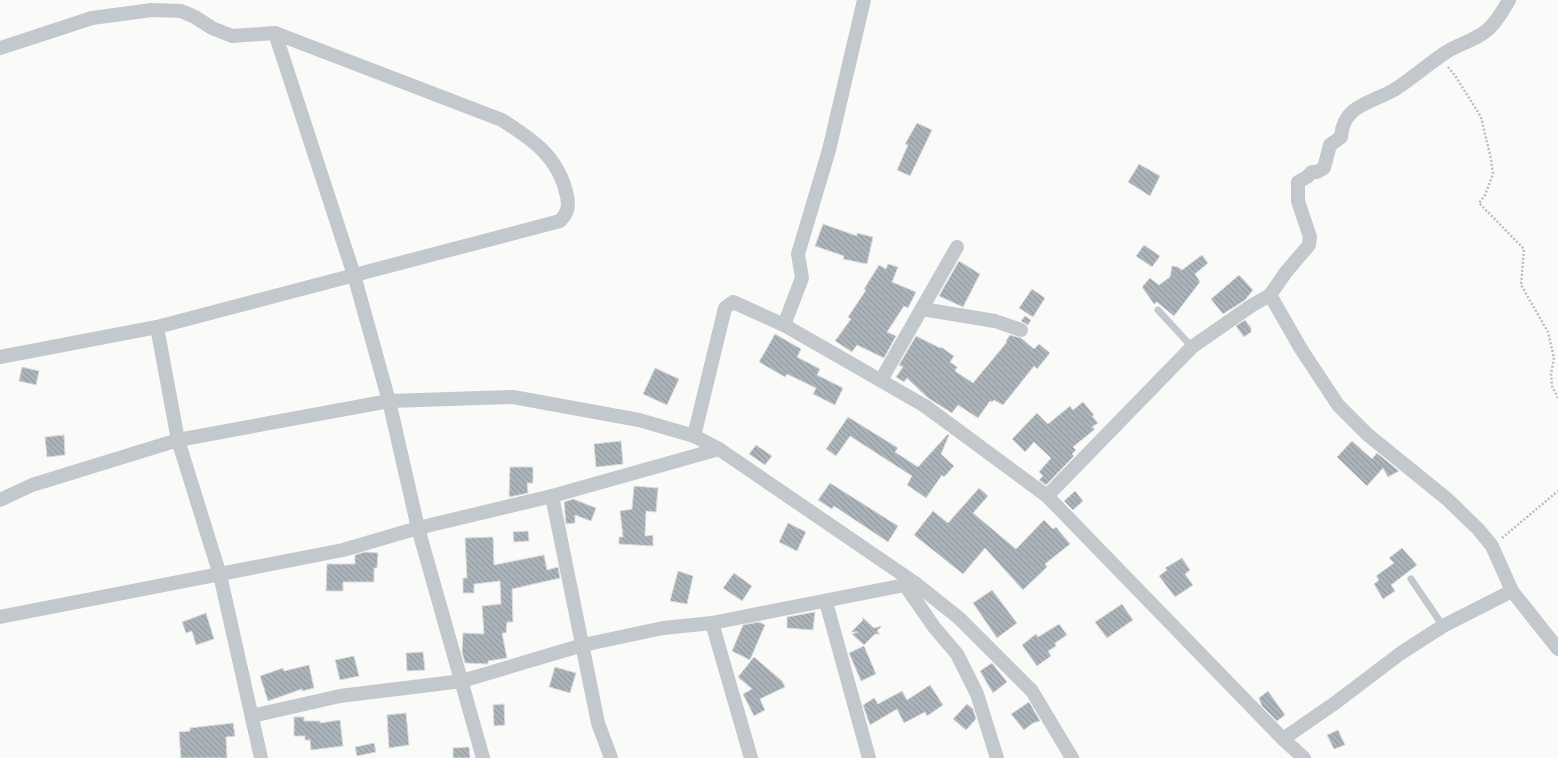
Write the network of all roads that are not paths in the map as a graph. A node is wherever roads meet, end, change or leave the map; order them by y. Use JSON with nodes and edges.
{"nodes":[{"id":1,"x":864,"y":0,"type":"edge"},
{"id":2,"x":1510,"y":0,"type":"edge"},
{"id":3,"x":275,"y":33,"type":"junction"},
{"id":4,"x":4,"y":43,"type":"edge"},
{"id":5,"x":957,"y":247,"type":"dead end"},
{"id":6,"x":354,"y":275,"type":"junction"},
{"id":7,"x":1270,"y":295,"type":"junction"},
{"id":8,"x":922,"y":309,"type":"junction"},
{"id":9,"x":1158,"y":310,"type":"dead end"},
{"id":10,"x":784,"y":325,"type":"junction"},
{"id":11,"x":157,"y":327,"type":"junction"},
{"id":12,"x":1021,"y":330,"type":"dead end"},
{"id":13,"x":1192,"y":347,"type":"junction"},
{"id":14,"x":0,"y":357,"type":"edge"},
{"id":15,"x":881,"y":380,"type":"junction"},
{"id":16,"x":389,"y":401,"type":"junction"},
{"id":17,"x":694,"y":436,"type":"junction"},
{"id":18,"x":178,"y":440,"type":"junction"},
{"id":19,"x":719,"y":449,"type":"junction"},
{"id":20,"x":552,"y":496,"type":"junction"},
{"id":21,"x":1047,"y":496,"type":"junction"},
{"id":22,"x":0,"y":500,"type":"edge"},
{"id":23,"x":418,"y":528,"type":"junction"},
{"id":24,"x":220,"y":575,"type":"junction"},
{"id":25,"x":1411,"y":579,"type":"dead end"},
{"id":26,"x":910,"y":584,"type":"junction"},
{"id":27,"x":1512,"y":591,"type":"junction"},
{"id":28,"x":826,"y":602,"type":"junction"},
{"id":29,"x":0,"y":617,"type":"edge"},
{"id":30,"x":712,"y":623,"type":"junction"},
{"id":31,"x":1443,"y":626,"type":"junction"},
{"id":32,"x":584,"y":645,"type":"junction"},
{"id":33,"x":1558,"y":649,"type":"edge"},
{"id":34,"x":462,"y":682,"type":"junction"},
{"id":35,"x":252,"y":716,"type":"junction"},
{"id":36,"x":1283,"y":739,"type":"junction"},
{"id":37,"x":261,"y":758,"type":"edge"},
{"id":38,"x":483,"y":758,"type":"edge"},
{"id":39,"x":612,"y":758,"type":"edge"},
{"id":40,"x":751,"y":758,"type":"edge"},
{"id":41,"x":869,"y":758,"type":"edge"},
{"id":42,"x":997,"y":758,"type":"edge"},
{"id":43,"x":1072,"y":758,"type":"edge"},
{"id":44,"x":1304,"y":758,"type":"edge"}],
"edges":[{"from":1,"to":10,"type":"street"},
{"from":2,"to":7,"type":"street"},
{"from":3,"to":4,"type":"street"},
{"from":3,"to":6,"type":"street"},
{"from":3,"to":6,"type":"street"},
{"from":5,"to":8,"type":"street"},
{"from":6,"to":11,"type":"street"},
{"from":6,"to":16,"type":"street"},
{"from":7,"to":13,"type":"street"},
{"from":7,"to":27,"type":"street"},
{"from":8,"to":12,"type":"street"},
{"from":8,"to":15,"type":"street"},
{"from":9,"to":13,"type":"lane"},
{"from":10,"to":15,"type":"street"},
{"from":10,"to":17,"type":"street"},
{"from":11,"to":14,"type":"street"},
{"from":11,"to":18,"type":"street"},
{"from":13,"to":21,"type":"street"},
{"from":15,"to":21,"type":"street"},
{"from":16,"to":17,"type":"street"},
{"from":16,"to":18,"type":"street"},
{"from":16,"to":23,"type":"street"},
{"from":17,"to":19,"type":"street"},
{"from":18,"to":22,"type":"street"},
{"from":18,"to":24,"type":"street"},
{"from":19,"to":20,"type":"street"},
{"from":19,"to":26,"type":"street"},
{"from":20,"to":23,"type":"street"},
{"from":20,"to":32,"type":"street"},
{"from":21,"to":36,"type":"street"},
{"from":23,"to":24,"type":"street"},
{"from":23,"to":34,"type":"street"},
{"from":24,"to":29,"type":"street"},
{"from":24,"to":35,"type":"street"},
{"from":25,"to":31,"type":"lane"},
{"from":26,"to":28,"type":"street"},
{"from":26,"to":42,"type":"street"},
{"from":26,"to":43,"type":"street"},
{"from":27,"to":31,"type":"street"},
{"from":27,"to":33,"type":"street"},
{"from":28,"to":30,"type":"street"},
{"from":28,"to":41,"type":"street"},
{"from":30,"to":32,"type":"street"},
{"from":30,"to":40,"type":"street"},
{"from":31,"to":36,"type":"street"},
{"from":32,"to":34,"type":"street"},
{"from":32,"to":39,"type":"street"},
{"from":34,"to":35,"type":"street"},
{"from":34,"to":38,"type":"street"},
{"from":35,"to":37,"type":"street"},
{"from":36,"to":44,"type":"street"}]}
